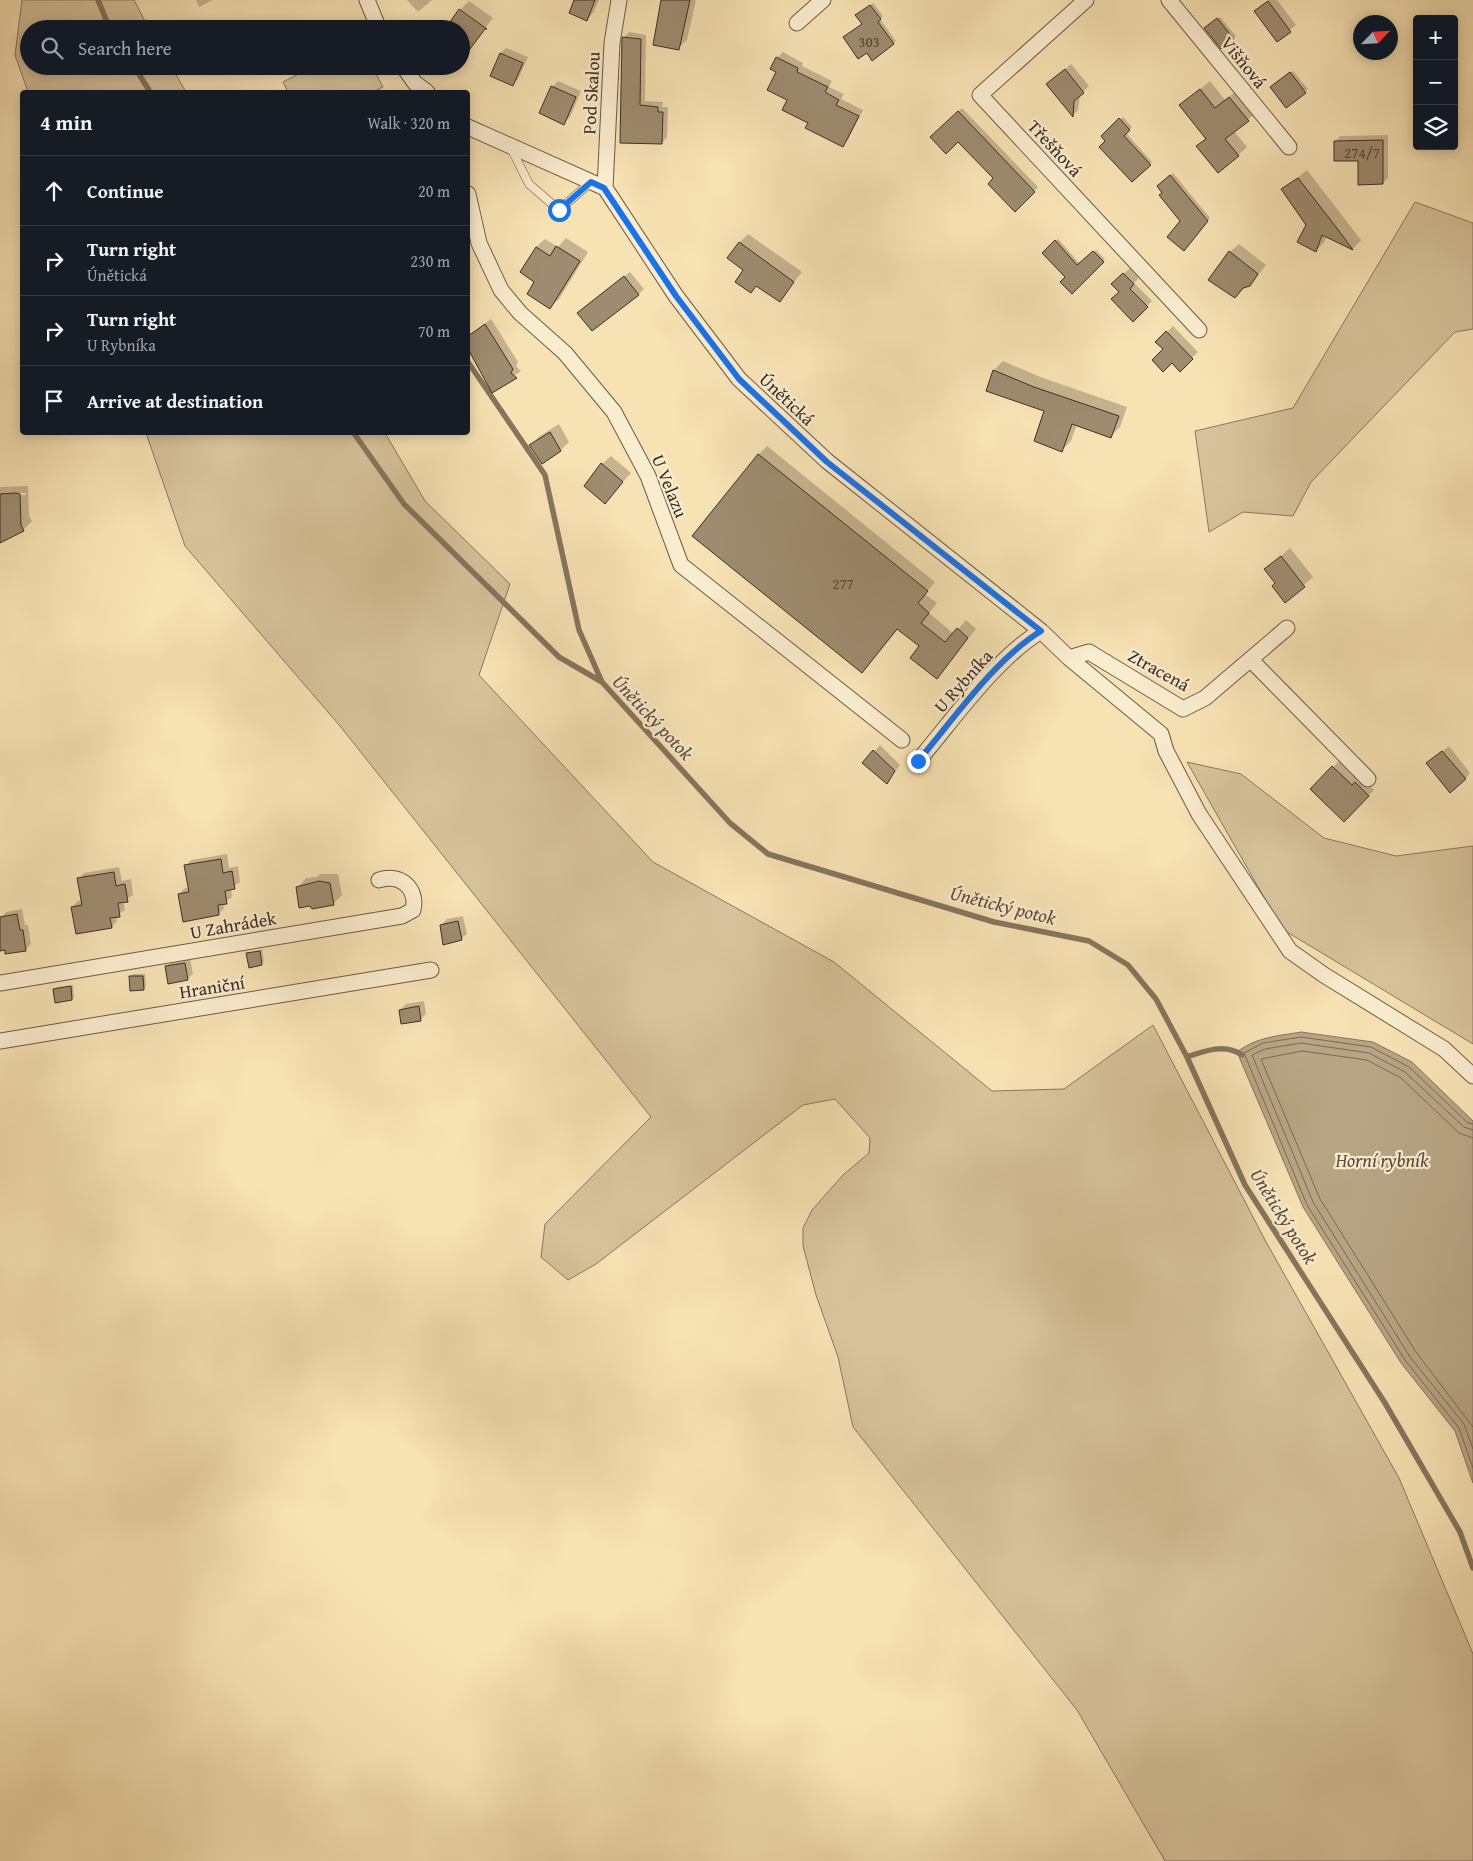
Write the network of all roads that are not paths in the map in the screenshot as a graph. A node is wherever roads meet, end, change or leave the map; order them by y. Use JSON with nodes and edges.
{"nodes":[{"id":1,"x":366,"y":0,"type":"edge"},
{"id":2,"x":620,"y":0,"type":"edge"},
{"id":3,"x":823,"y":0,"type":"edge"},
{"id":4,"x":1086,"y":0,"type":"edge"},
{"id":5,"x":1169,"y":0,"type":"edge"},
{"id":6,"x":375,"y":20,"type":"edge"},
{"id":7,"x":796,"y":23,"type":"dead end"},
{"id":8,"x":409,"y":75,"type":"edge"},
{"id":9,"x":424,"y":90,"type":"edge"},
{"id":10,"x":470,"y":128,"type":"edge"},
{"id":11,"x":510,"y":146,"type":"junction"},
{"id":12,"x":1290,"y":147,"type":"dead end"},
{"id":13,"x":598,"y":185,"type":"junction"},
{"id":14,"x":470,"y":202,"type":"edge"},
{"id":15,"x":1200,"y":330,"type":"dead end"},
{"id":16,"x":1287,"y":628,"type":"dead end"},
{"id":17,"x":1041,"y":631,"type":"junction"},
{"id":18,"x":1069,"y":658,"type":"junction"},
{"id":19,"x":1251,"y":660,"type":"junction"},
{"id":20,"x":902,"y":740,"type":"dead end"},
{"id":21,"x":918,"y":761,"type":"dead end"},
{"id":22,"x":1368,"y":779,"type":"dead end"},
{"id":23,"x":379,"y":880,"type":"dead end"},
{"id":24,"x":431,"y":970,"type":"dead end"},
{"id":25,"x":0,"y":983,"type":"edge"},
{"id":26,"x":0,"y":1041,"type":"edge"},
{"id":27,"x":1473,"y":1076,"type":"edge"}],
"edges":[{"from":1,"to":6,"type":"street"},
{"from":2,"to":13,"type":"street","name":"Pod Skalou"},
{"from":3,"to":7,"type":"street"},
{"from":4,"to":15,"type":"street","name":"Třešňová"},
{"from":5,"to":12,"type":"street","name":"Višňová"},
{"from":8,"to":9,"type":"street"},
{"from":10,"to":11,"type":"street"},
{"from":11,"to":13,"type":"street"},
{"from":11,"to":13,"type":"lane"},
{"from":13,"to":17,"type":"street","name":"Únětická"},
{"from":14,"to":20,"type":"street","name":"U Velazu"},
{"from":16,"to":19,"type":"street","name":"Ztracená"},
{"from":17,"to":18,"type":"street","name":"Únětická"},
{"from":17,"to":21,"type":"street","name":"U Rybníka"},
{"from":18,"to":19,"type":"street","name":"Ztracená"},
{"from":18,"to":27,"type":"street","name":"Únětická"},
{"from":19,"to":22,"type":"street"},
{"from":23,"to":25,"type":"street","name":"U Zahrádek"},
{"from":24,"to":26,"type":"street","name":"Hraniční"}]}
